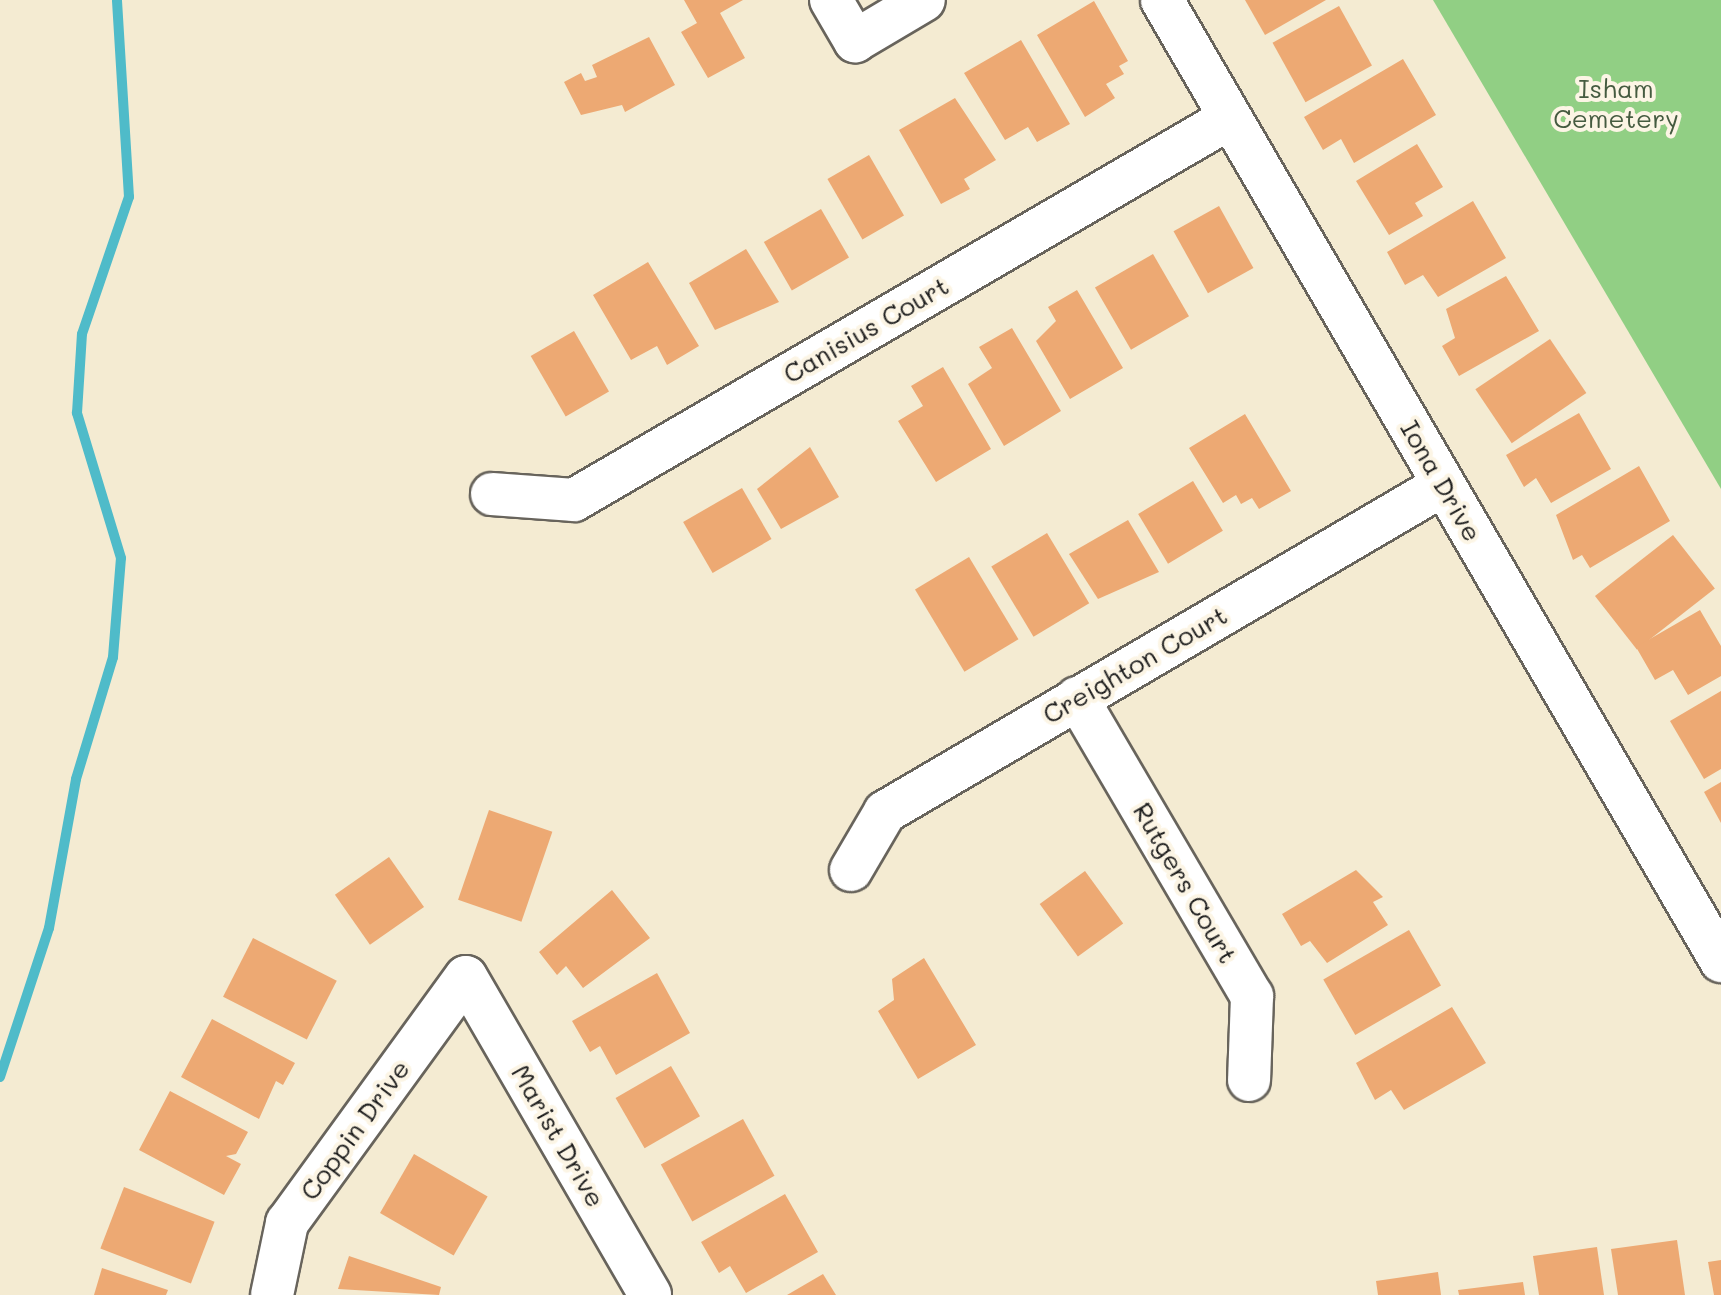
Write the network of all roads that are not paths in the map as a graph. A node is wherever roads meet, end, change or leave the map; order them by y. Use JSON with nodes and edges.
{"nodes":[{"id":1,"x":831,"y":0,"type":"edge"},
{"id":2,"x":924,"y":0,"type":"edge"},
{"id":3,"x":1162,"y":0,"type":"edge"},
{"id":4,"x":1230,"y":118,"type":"junction"},
{"id":5,"x":1443,"y":485,"type":"junction"},
{"id":6,"x":492,"y":494,"type":"dead end"},
{"id":7,"x":1077,"y":698,"type":"junction"},
{"id":8,"x":851,"y":870,"type":"dead end"},
{"id":9,"x":1721,"y":961,"type":"edge"},
{"id":10,"x":466,"y":977,"type":"joint"},
{"id":11,"x":1249,"y":1080,"type":"dead end"},
{"id":12,"x":272,"y":1295,"type":"edge"},
{"id":13,"x":650,"y":1295,"type":"edge"}],
"edges":[{"from":1,"to":2,"type":"street"},
{"from":3,"to":4,"type":"street","name":"Iona Drive"},
{"from":4,"to":5,"type":"street","name":"Iona Drive"},
{"from":4,"to":6,"type":"street","name":"Canisius Court"},
{"from":5,"to":7,"type":"street","name":"Creighton Court"},
{"from":5,"to":9,"type":"street","name":"Iona Drive"},
{"from":7,"to":8,"type":"street","name":"Creighton Court"},
{"from":7,"to":11,"type":"street","name":"Rutgers Court"},
{"from":10,"to":12,"type":"street","name":"Coppin Drive"},
{"from":10,"to":13,"type":"street","name":"Marist Drive"}]}
